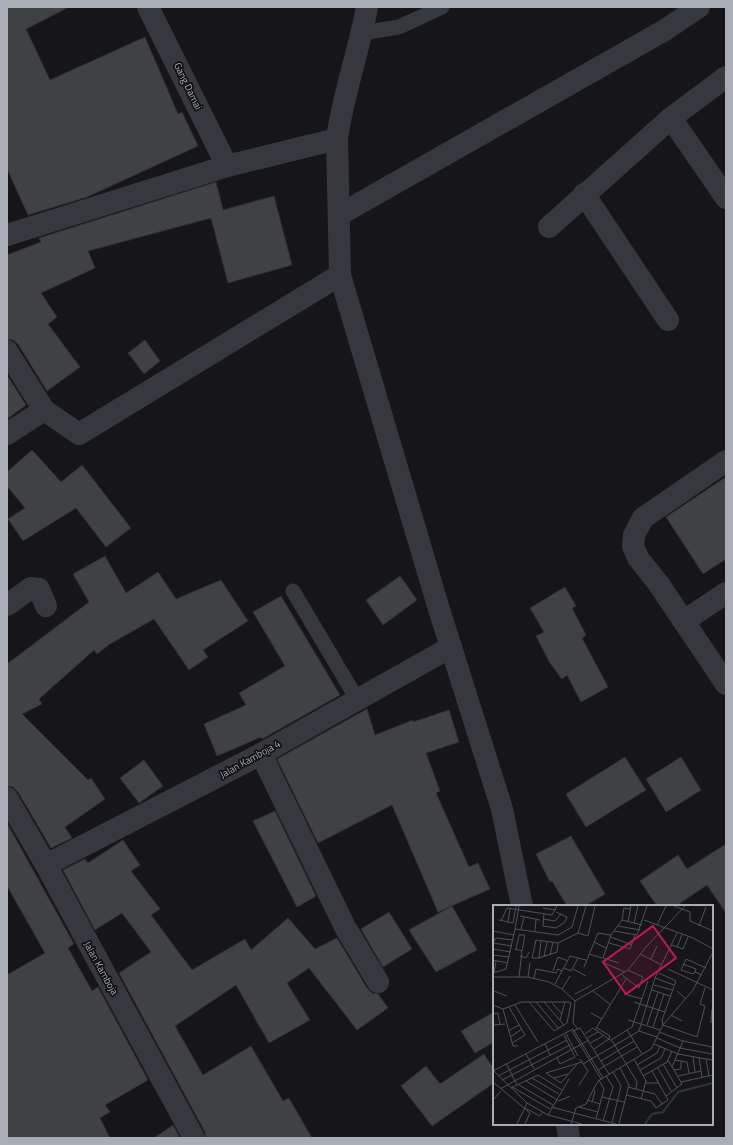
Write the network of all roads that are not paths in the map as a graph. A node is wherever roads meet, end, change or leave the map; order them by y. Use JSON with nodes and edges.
{"nodes":[{"id":1,"x":148,"y":7,"type":"edge"},
{"id":2,"x":367,"y":7,"type":"edge"},
{"id":3,"x":442,"y":7,"type":"edge"},
{"id":4,"x":699,"y":7,"type":"edge"},
{"id":5,"x":362,"y":33,"type":"junction"},
{"id":6,"x":726,"y":77,"type":"edge"},
{"id":7,"x":671,"y":118,"type":"junction"},
{"id":8,"x":337,"y":138,"type":"junction"},
{"id":9,"x":227,"y":166,"type":"junction"},
{"id":10,"x":584,"y":194,"type":"junction"},
{"id":11,"x":726,"y":198,"type":"edge"},
{"id":12,"x":339,"y":215,"type":"junction"},
{"id":13,"x":549,"y":227,"type":"dead end"},
{"id":14,"x":7,"y":235,"type":"edge"},
{"id":15,"x":340,"y":275,"type":"junction"},
{"id":16,"x":668,"y":320,"type":"dead end"},
{"id":17,"x":7,"y":350,"type":"edge"},
{"id":18,"x":44,"y":410,"type":"junction"},
{"id":19,"x":7,"y":434,"type":"edge"},
{"id":20,"x":726,"y":461,"type":"edge"},
{"id":21,"x":293,"y":591,"type":"dead end"},
{"id":22,"x":726,"y":593,"type":"edge"},
{"id":23,"x":7,"y":605,"type":"edge"},
{"id":24,"x":46,"y":606,"type":"dead end"},
{"id":25,"x":684,"y":621,"type":"junction"},
{"id":26,"x":451,"y":647,"type":"junction"},
{"id":27,"x":726,"y":684,"type":"edge"},
{"id":28,"x":357,"y":699,"type":"junction"},
{"id":29,"x":261,"y":754,"type":"junction"},
{"id":30,"x":7,"y":798,"type":"edge"},
{"id":31,"x":46,"y":865,"type":"junction"},
{"id":32,"x":522,"y":905,"type":"edge"},
{"id":33,"x":378,"y":982,"type":"dead end"},
{"id":34,"x":567,"y":1125,"type":"edge"},
{"id":35,"x":194,"y":1138,"type":"edge"},
{"id":36,"x":569,"y":1138,"type":"edge"}],
"edges":[{"from":1,"to":9,"type":"street","name":"Gang Damai"},
{"from":2,"to":5,"type":"street"},
{"from":3,"to":5,"type":"lane"},
{"from":4,"to":12,"type":"street"},
{"from":5,"to":8,"type":"street"},
{"from":6,"to":7,"type":"street"},
{"from":7,"to":10,"type":"street"},
{"from":7,"to":11,"type":"street"},
{"from":8,"to":9,"type":"street"},
{"from":8,"to":12,"type":"street"},
{"from":9,"to":14,"type":"street"},
{"from":10,"to":13,"type":"street"},
{"from":10,"to":16,"type":"street"},
{"from":12,"to":15,"type":"street"},
{"from":15,"to":18,"type":"street"},
{"from":15,"to":26,"type":"street"},
{"from":17,"to":18,"type":"street"},
{"from":18,"to":19,"type":"street"},
{"from":20,"to":25,"type":"street"},
{"from":21,"to":28,"type":"lane"},
{"from":22,"to":25,"type":"street"},
{"from":23,"to":24,"type":"street"},
{"from":25,"to":27,"type":"street"},
{"from":26,"to":28,"type":"street","name":"Jalan Kamboja 4"},
{"from":26,"to":32,"type":"street"},
{"from":28,"to":29,"type":"street","name":"Jalan Kamboja 4"},
{"from":29,"to":31,"type":"street","name":"Jalan Kamboja 4"},
{"from":29,"to":33,"type":"street"},
{"from":30,"to":31,"type":"street","name":"Jalan Kamboja"},
{"from":31,"to":35,"type":"street","name":"Jalan Kamboja"},
{"from":34,"to":36,"type":"street"}]}
